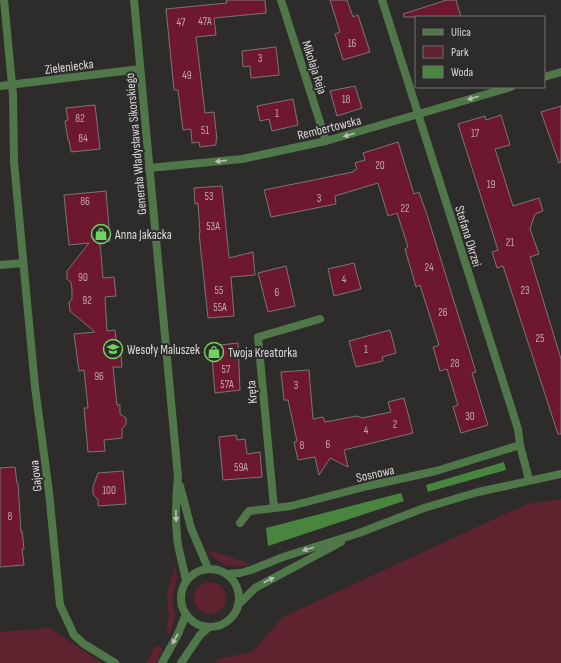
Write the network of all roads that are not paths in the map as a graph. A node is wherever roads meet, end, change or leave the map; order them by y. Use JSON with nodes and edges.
{"nodes":[{"id":1,"x":4,"y":0,"type":"edge"},
{"id":2,"x":134,"y":0,"type":"edge"},
{"id":3,"x":281,"y":0,"type":"edge"},
{"id":4,"x":382,"y":0,"type":"edge"},
{"id":5,"x":140,"y":69,"type":"junction"},
{"id":6,"x":561,"y":72,"type":"edge"},
{"id":7,"x":545,"y":77,"type":"edge"},
{"id":8,"x":12,"y":85,"type":"junction"},
{"id":9,"x":0,"y":86,"type":"edge"},
{"id":10,"x":508,"y":88,"type":"edge"},
{"id":11,"x":419,"y":115,"type":"junction"},
{"id":12,"x":326,"y":141,"type":"junction"},
{"id":13,"x":149,"y":168,"type":"junction"},
{"id":14,"x":23,"y":263,"type":"junction"},
{"id":15,"x":0,"y":265,"type":"edge"},
{"id":16,"x":320,"y":319,"type":"dead end"},
{"id":17,"x":520,"y":445,"type":"junction"},
{"id":18,"x":561,"y":474,"type":"edge"},
{"id":19,"x":178,"y":477,"type":"junction"},
{"id":20,"x":529,"y":480,"type":"junction"},
{"id":21,"x":274,"y":508,"type":"junction"},
{"id":22,"x":240,"y":523,"type":"dead end"},
{"id":23,"x":359,"y":533,"type":"junction"},
{"id":24,"x":208,"y":568,"type":"junction"},
{"id":25,"x":228,"y":574,"type":"junction"},
{"id":26,"x":186,"y":582,"type":"junction"},
{"id":27,"x":239,"y":605,"type":"junction"},
{"id":28,"x":186,"y":614,"type":"junction"},
{"id":29,"x":209,"y":627,"type":"junction"},
{"id":30,"x":115,"y":663,"type":"edge"},
{"id":31,"x":162,"y":663,"type":"edge"},
{"id":32,"x":181,"y":663,"type":"edge"}],
"edges":[{"from":1,"to":8,"type":"street","name":"Gajowa"},
{"from":2,"to":5,"type":"street","name":"Generała Władysława Sikorskiego"},
{"from":3,"to":12,"type":"street","name":"Mikołaja Reja"},
{"from":4,"to":11,"type":"street","name":"Stefana Okrzei"},
{"from":5,"to":8,"type":"street","name":"Zieleniecka"},
{"from":5,"to":13,"type":"street","name":"Generała Władysława Sikorskiego"},
{"from":6,"to":7,"type":"street"},
{"from":8,"to":9,"type":"street","name":"Zieleniecka"},
{"from":8,"to":14,"type":"street","name":"Gajowa"},
{"from":10,"to":11,"type":"street","name":"Rembertowska","one_way":true},
{"from":11,"to":12,"type":"street","name":"Rembertowska","one_way":true},
{"from":11,"to":17,"type":"street","name":"Stefana Okrzei"},
{"from":12,"to":13,"type":"street","name":"Rembertowska","one_way":true},
{"from":13,"to":19,"type":"street","name":"Generała Władysława Sikorskiego"},
{"from":14,"to":15,"type":"street"},
{"from":14,"to":30,"type":"street","name":"Gajowa"},
{"from":16,"to":21,"type":"street","name":"Kręta"},
{"from":17,"to":20,"type":"street","name":"Stefana Okrzei"},
{"from":17,"to":21,"type":"street","name":"Sosnowa"},
{"from":18,"to":20,"type":"street"},
{"from":19,"to":24,"type":"street","name":"Generała Władysława Sikorskiego"},
{"from":19,"to":26,"type":"street","name":"Generała Władysława Sikorskiego","one_way":true},
{"from":20,"to":23,"type":"street"},
{"from":21,"to":22,"type":"street","name":"Sosnowa"},
{"from":23,"to":25,"type":"street","one_way":true},
{"from":27,"to":23,"type":"street","one_way":true},
{"from":24,"to":25,"type":"street"},
{"from":24,"to":26,"type":"street"},
{"from":25,"to":27,"type":"street"},
{"from":26,"to":28,"type":"street"},
{"from":27,"to":29,"type":"street"},
{"from":28,"to":29,"type":"street"},
{"from":28,"to":31,"type":"street","one_way":true},
{"from":29,"to":32,"type":"street"}]}
